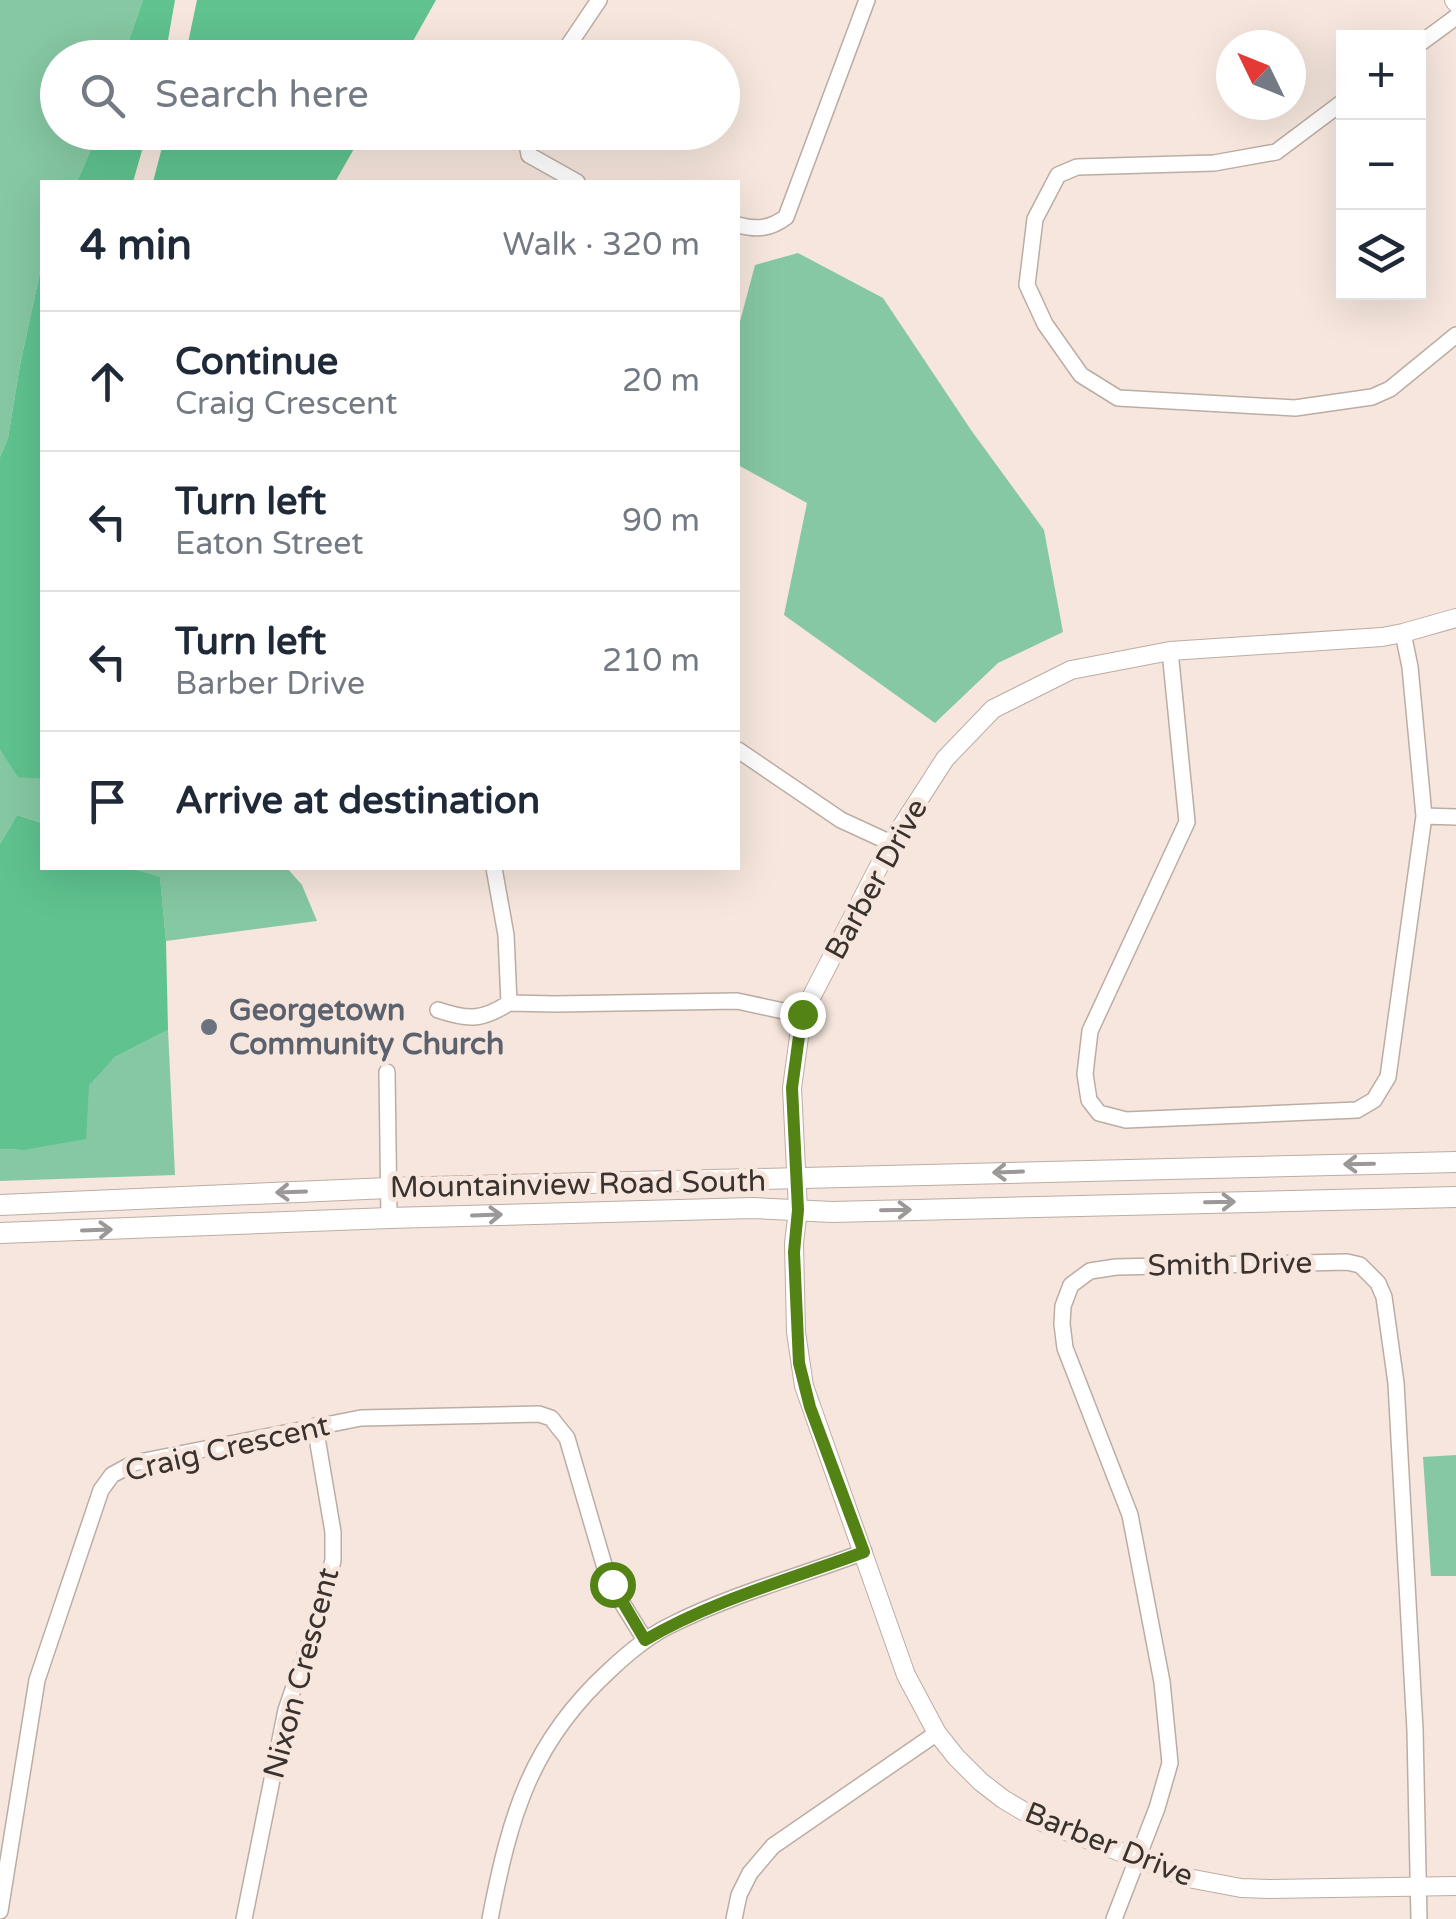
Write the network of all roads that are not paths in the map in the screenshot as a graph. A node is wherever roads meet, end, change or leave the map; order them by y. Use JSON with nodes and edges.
{"nodes":[{"id":1,"x":599,"y":0,"type":"edge"},
{"id":2,"x":866,"y":0,"type":"edge"},
{"id":3,"x":1456,"y":17,"type":"edge"},
{"id":4,"x":1426,"y":39,"type":"edge"},
{"id":5,"x":572,"y":40,"type":"edge"},
{"id":6,"x":1336,"y":107,"type":"edge"},
{"id":7,"x":529,"y":150,"type":"edge"},
{"id":8,"x":574,"y":180,"type":"edge"},
{"id":9,"x":740,"y":225,"type":"edge"},
{"id":10,"x":1456,"y":335,"type":"edge"},
{"id":11,"x":1456,"y":618,"type":"edge"},
{"id":12,"x":1403,"y":633,"type":"junction"},
{"id":13,"x":1170,"y":651,"type":"junction"},
{"id":14,"x":740,"y":751,"type":"edge"},
{"id":15,"x":1424,"y":816,"type":"junction"},
{"id":16,"x":1456,"y":817,"type":"edge"},
{"id":17,"x":892,"y":843,"type":"junction"},
{"id":18,"x":494,"y":870,"type":"edge"},
{"id":19,"x":509,"y":1002,"type":"junction"},
{"id":20,"x":438,"y":1010,"type":"dead end"},
{"id":21,"x":802,"y":1014,"type":"junction"},
{"id":22,"x":387,"y":1072,"type":"dead end"},
{"id":23,"x":1456,"y":1162,"type":"edge"},
{"id":24,"x":796,"y":1179,"type":"junction"},
{"id":25,"x":388,"y":1188,"type":"junction"},
{"id":26,"x":1456,"y":1196,"type":"edge"},
{"id":27,"x":0,"y":1205,"type":"edge"},
{"id":28,"x":798,"y":1210,"type":"junction"},
{"id":29,"x":389,"y":1218,"type":"junction"},
{"id":30,"x":0,"y":1233,"type":"edge"},
{"id":31,"x":314,"y":1426,"type":"junction"},
{"id":32,"x":864,"y":1552,"type":"junction"},
{"id":33,"x":645,"y":1640,"type":"junction"},
{"id":34,"x":937,"y":1732,"type":"junction"},
{"id":35,"x":1138,"y":1860,"type":"junction"},
{"id":36,"x":1456,"y":1886,"type":"edge"},
{"id":37,"x":1418,"y":1887,"type":"junction"},
{"id":38,"x":0,"y":1911,"type":"edge"},
{"id":39,"x":244,"y":1919,"type":"edge"},
{"id":40,"x":490,"y":1919,"type":"edge"},
{"id":41,"x":734,"y":1919,"type":"edge"},
{"id":42,"x":1114,"y":1919,"type":"edge"},
{"id":43,"x":1419,"y":1919,"type":"edge"}],
"edges":[{"from":1,"to":5,"type":"street"},
{"from":2,"to":9,"type":"street"},
{"from":3,"to":4,"type":"street"},
{"from":6,"to":10,"type":"street"},
{"from":7,"to":8,"type":"street"},
{"from":11,"to":12,"type":"street","name":"Barber Drive"},
{"from":12,"to":13,"type":"street","name":"Barber Drive"},
{"from":12,"to":15,"type":"street"},
{"from":13,"to":15,"type":"street"},
{"from":13,"to":17,"type":"street","name":"Barber Drive"},
{"from":14,"to":17,"type":"street"},
{"from":15,"to":16,"type":"street"},
{"from":17,"to":21,"type":"street","name":"Barber Drive"},
{"from":18,"to":19,"type":"street"},
{"from":19,"to":20,"type":"street"},
{"from":19,"to":21,"type":"street"},
{"from":21,"to":24,"type":"street","name":"Barber Drive"},
{"from":22,"to":25,"type":"street"},
{"from":23,"to":24,"type":"main road","name":"Mountainview Road South","one_way":true},
{"from":24,"to":25,"type":"main road","name":"Mountainview Road South"},
{"from":24,"to":28,"type":"street","name":"Barber Drive"},
{"from":25,"to":27,"type":"main road","name":"Mountainview Road South","one_way":true},
{"from":25,"to":29,"type":"street"},
{"from":28,"to":26,"type":"main road","name":"Mountainview Road South","one_way":true},
{"from":29,"to":28,"type":"main road","name":"Mountainview Road South","one_way":true},
{"from":28,"to":32,"type":"street","name":"Barber Drive"},
{"from":30,"to":29,"type":"main road","name":"Mountainview Road South","one_way":true},
{"from":31,"to":33,"type":"street","name":"Craig Crescent"},
{"from":31,"to":38,"type":"street","name":"Craig Crescent"},
{"from":31,"to":39,"type":"street","name":"Nixon Crescent"},
{"from":32,"to":33,"type":"street"},
{"from":32,"to":34,"type":"street","name":"Barber Drive"},
{"from":33,"to":40,"type":"street"},
{"from":34,"to":35,"type":"street","name":"Barber Drive"},
{"from":34,"to":41,"type":"street"},
{"from":35,"to":37,"type":"street","name":"Barber Drive"},
{"from":35,"to":37,"type":"street","name":"Smith Drive"},
{"from":35,"to":42,"type":"street"},
{"from":36,"to":37,"type":"street","name":"Barber Drive"},
{"from":37,"to":43,"type":"street"}]}
